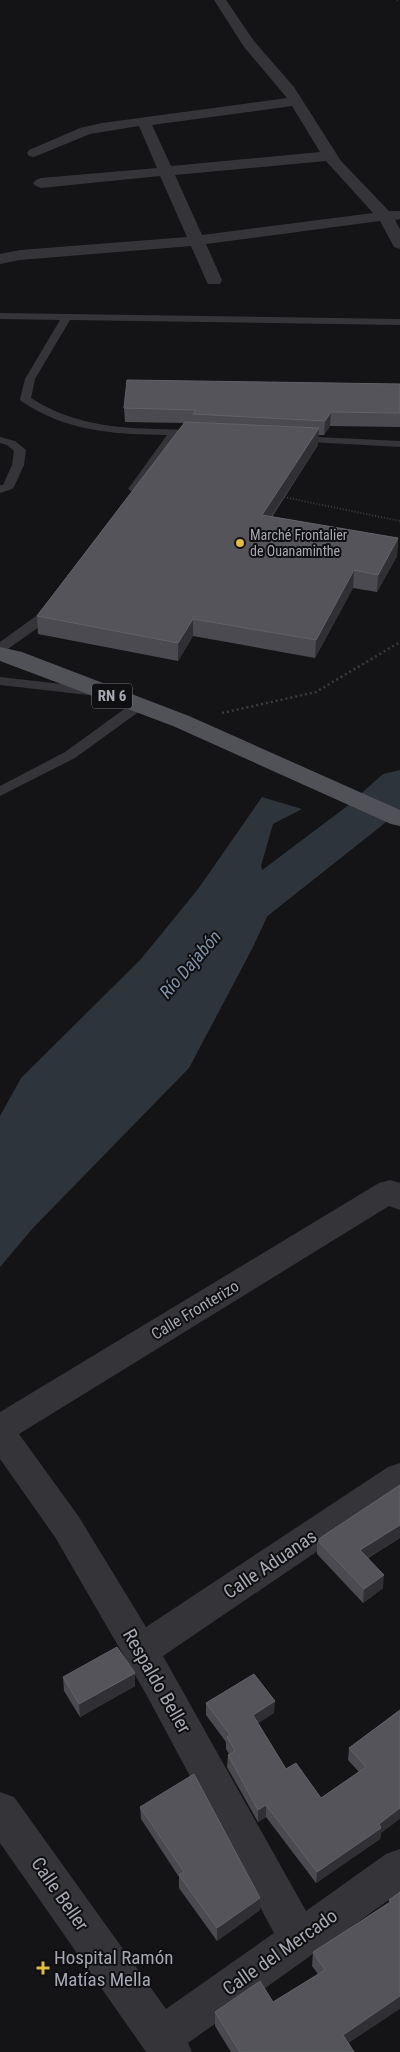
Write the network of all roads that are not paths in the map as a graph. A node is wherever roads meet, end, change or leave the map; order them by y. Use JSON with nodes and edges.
{"nodes":[{"id":1,"x":220,"y":0,"type":"edge"},
{"id":2,"x":296,"y":101,"type":"junction"},
{"id":3,"x":144,"y":122,"type":"junction"},
{"id":4,"x":34,"y":153,"type":"dead end"},
{"id":5,"x":330,"y":156,"type":"junction"},
{"id":6,"x":166,"y":172,"type":"junction"},
{"id":7,"x":41,"y":183,"type":"dead end"},
{"id":8,"x":392,"y":215,"type":"edge"},
{"id":9,"x":198,"y":240,"type":"junction"},
{"id":10,"x":400,"y":244,"type":"edge"},
{"id":11,"x":0,"y":259,"type":"edge"},
{"id":12,"x":214,"y":280,"type":"dead end"},
{"id":13,"x":0,"y":316,"type":"edge"},
{"id":14,"x":67,"y":316,"type":"junction"},
{"id":15,"x":400,"y":322,"type":"edge"},
{"id":16,"x":175,"y":432,"type":"junction"},
{"id":17,"x":214,"y":434,"type":"edge"},
{"id":18,"x":283,"y":438,"type":"edge"},
{"id":19,"x":0,"y":440,"type":"edge"},
{"id":20,"x":400,"y":444,"type":"edge"},
{"id":21,"x":0,"y":490,"type":"edge"},
{"id":22,"x":129,"y":497,"type":"edge"},
{"id":23,"x":59,"y":595,"type":"edge"},
{"id":24,"x":0,"y":648,"type":"edge"},
{"id":25,"x":0,"y":654,"type":"edge"},
{"id":26,"x":0,"y":681,"type":"edge"},
{"id":27,"x":101,"y":692,"type":"junction"},
{"id":28,"x":139,"y":706,"type":"junction"},
{"id":29,"x":0,"y":792,"type":"edge"},
{"id":30,"x":400,"y":819,"type":"edge"},
{"id":31,"x":395,"y":1195,"type":"edge"},
{"id":32,"x":0,"y":1431,"type":"edge"},
{"id":33,"x":400,"y":1477,"type":"edge"},
{"id":34,"x":140,"y":1651,"type":"junction"},
{"id":35,"x":0,"y":1810,"type":"edge"},
{"id":36,"x":400,"y":1868,"type":"edge"},
{"id":37,"x":299,"y":1939,"type":"junction"},
{"id":38,"x":166,"y":2044,"type":"edge"}],
"edges":[{"from":1,"to":2,"type":"street"},
{"from":2,"to":3,"type":"street"},
{"from":2,"to":5,"type":"street"},
{"from":3,"to":4,"type":"street"},
{"from":3,"to":6,"type":"street"},
{"from":5,"to":6,"type":"street"},
{"from":5,"to":8,"type":"street"},
{"from":6,"to":7,"type":"street"},
{"from":6,"to":9,"type":"street"},
{"from":8,"to":9,"type":"street"},
{"from":8,"to":10,"type":"street"},
{"from":9,"to":11,"type":"street"},
{"from":9,"to":12,"type":"street"},
{"from":13,"to":14,"type":"lane"},
{"from":14,"to":15,"type":"lane"},
{"from":14,"to":16,"type":"lane"},
{"from":16,"to":17,"type":"lane"},
{"from":16,"to":22,"type":"lane"},
{"from":18,"to":20,"type":"lane"},
{"from":19,"to":21,"type":"lane"},
{"from":23,"to":24,"type":"lane"},
{"from":25,"to":27,"type":"main road","number":"RN 6"},
{"from":26,"to":27,"type":"lane"},
{"from":27,"to":28,"type":"main road","number":"RN 6"},
{"from":28,"to":29,"type":"lane"},
{"from":28,"to":30,"type":"main road","number":"RN 6"},
{"from":31,"to":32,"type":"street","name":"Calle Fronterizo"},
{"from":32,"to":34,"type":"street","name":"Respaldo Beller"},
{"from":33,"to":34,"type":"street","name":"Calle Aduanas"},
{"from":34,"to":37,"type":"street","name":"Respaldo Beller"},
{"from":35,"to":38,"type":"street","name":"Calle Beller"},
{"from":36,"to":37,"type":"street","name":"Calle del Mercado"},
{"from":37,"to":38,"type":"street","name":"Calle del Mercado"}]}
